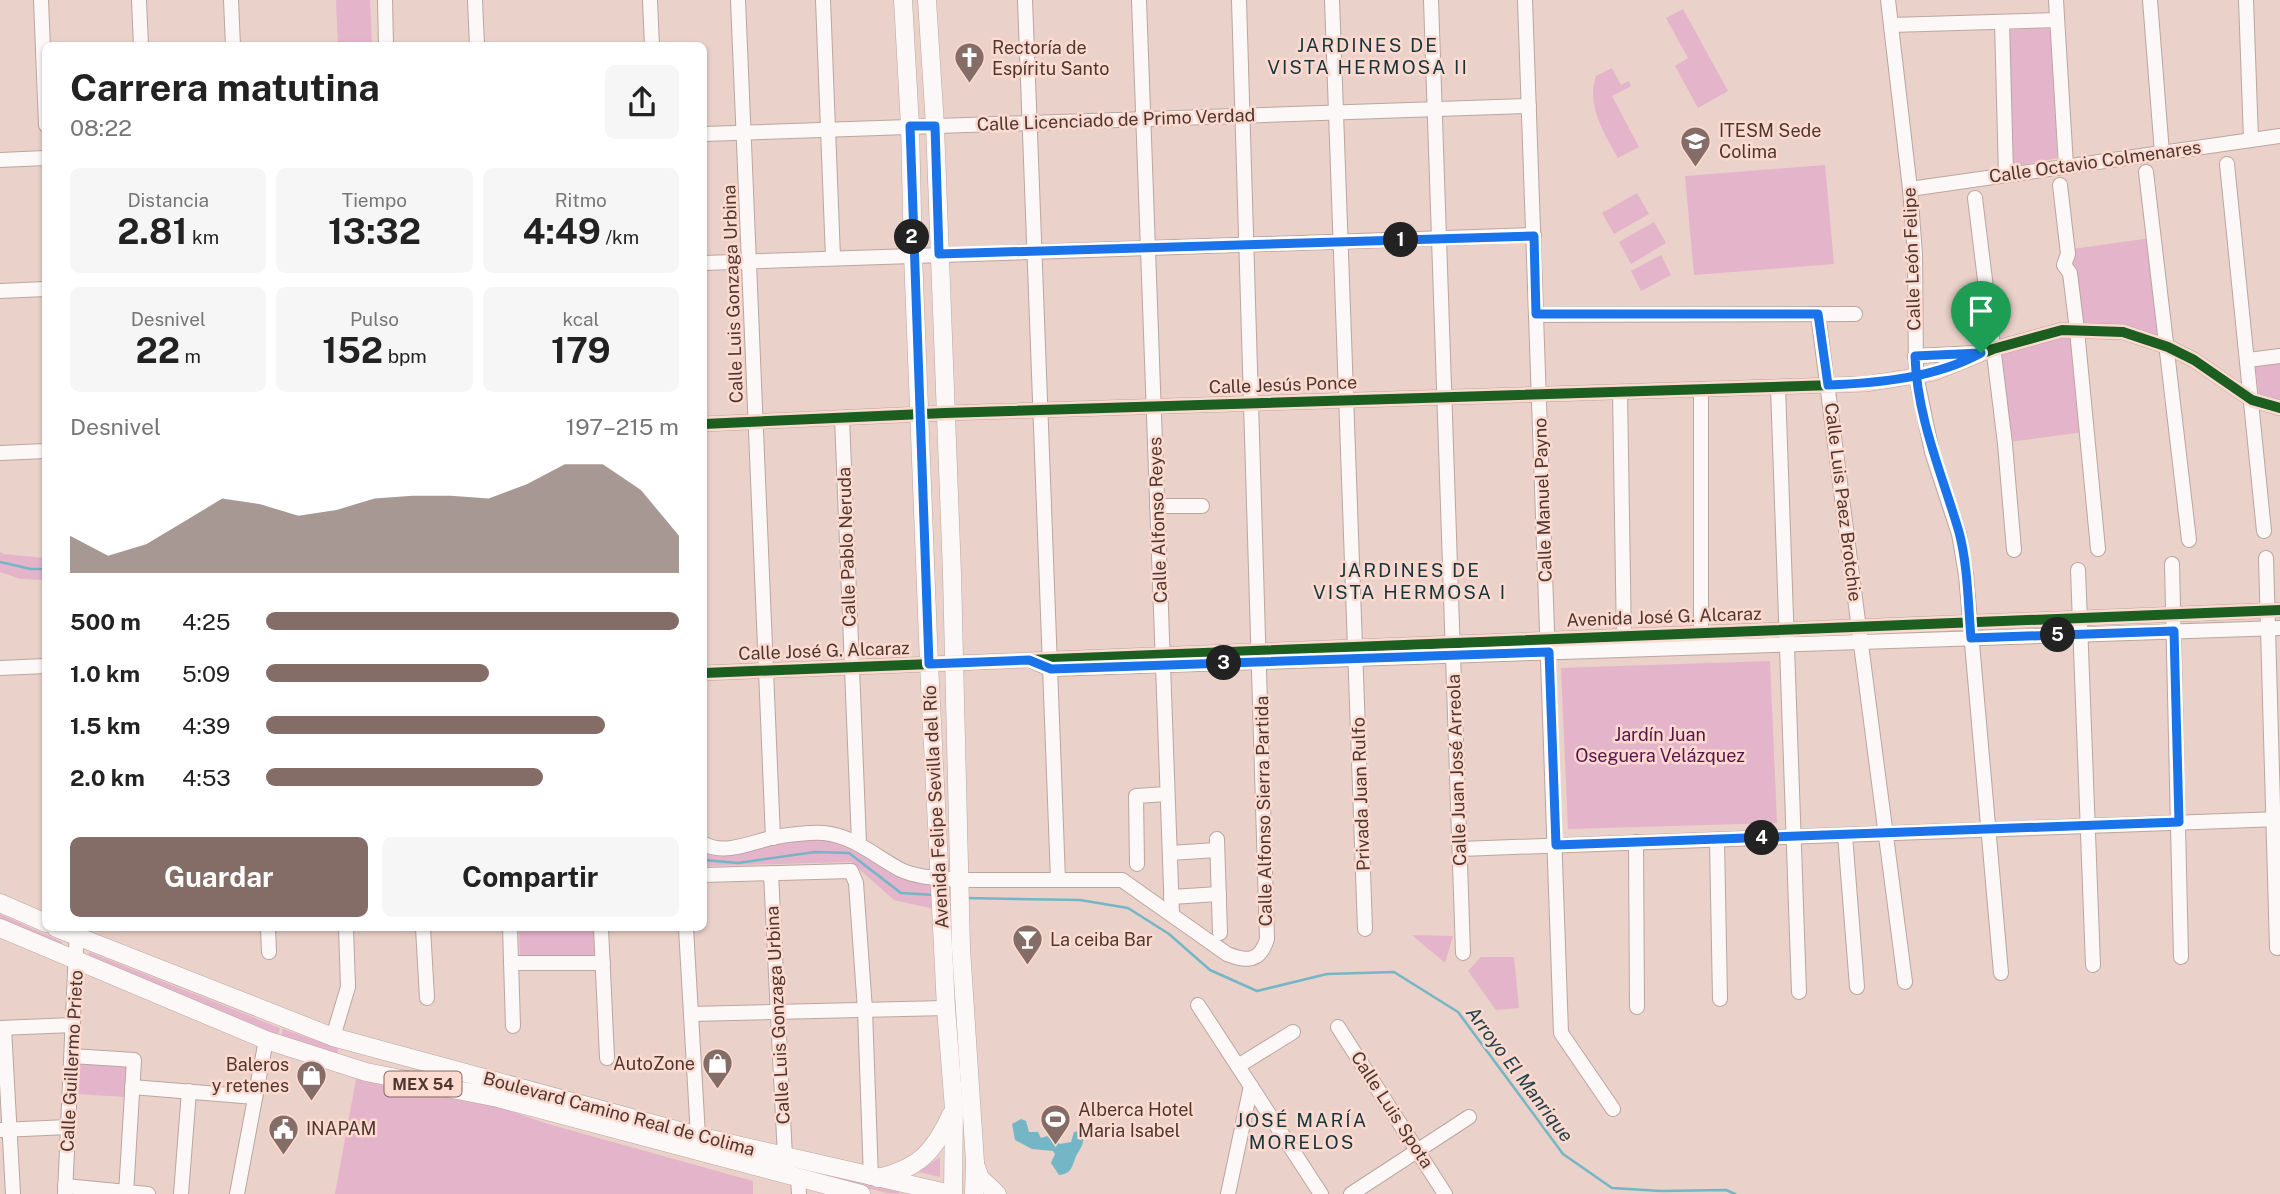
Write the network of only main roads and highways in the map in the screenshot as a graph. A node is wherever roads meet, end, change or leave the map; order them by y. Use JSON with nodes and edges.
{"nodes":[{"id":1,"x":903,"y":0,"type":"edge"},
{"id":2,"x":927,"y":0,"type":"edge"},
{"id":3,"x":0,"y":903,"type":"edge"},
{"id":4,"x":42,"y":921,"type":"edge"},
{"id":5,"x":0,"y":928,"type":"edge"},
{"id":6,"x":77,"y":932,"type":"edge"},
{"id":7,"x":354,"y":1043,"type":"junction"},
{"id":8,"x":384,"y":1052,"type":"junction"},
{"id":9,"x":344,"y":1065,"type":"junction"},
{"id":10,"x":380,"y":1075,"type":"junction"},
{"id":11,"x":954,"y":1109,"type":"junction"},
{"id":12,"x":975,"y":1162,"type":"junction"},
{"id":13,"x":873,"y":1178,"type":"junction"},
{"id":14,"x":798,"y":1186,"type":"edge"},
{"id":15,"x":861,"y":1194,"type":"edge"},
{"id":16,"x":952,"y":1194,"type":"edge"},
{"id":17,"x":974,"y":1194,"type":"edge"},
{"id":18,"x":997,"y":1194,"type":"edge"}],
"edges":[{"from":1,"to":11,"type":"main road","name":"Avenida Felipe Sevilla del Río"},
{"from":2,"to":12,"type":"main road","name":"Avenida Felipe Sevilla del Río"},
{"from":3,"to":4,"type":"main road"},
{"from":5,"to":9,"type":"main road","name":"Boulevard Camino Real de Colima","number":"MEX 54"},
{"from":6,"to":7,"type":"main road","name":"Boulevard Camino Real de Colima","number":"MEX 54"},
{"from":7,"to":8,"type":"main road","name":"Boulevard Camino Real de Colima","number":"MEX 54"},
{"from":7,"to":9,"type":"main road"},
{"from":8,"to":10,"type":"main road"},
{"from":8,"to":13,"type":"main road","name":"Boulevard Camino Real de Colima","number":"MEX 54"},
{"from":9,"to":10,"type":"main road","name":"Boulevard Camino Real de Colima","number":"MEX 54"},
{"from":10,"to":14,"type":"main road","name":"Boulevard Camino Real de Colima","number":"MEX 54"},
{"from":11,"to":13,"type":"main road"},
{"from":11,"to":16,"type":"main road","name":"Avenida Felipe Sevilla del Río"},
{"from":12,"to":17,"type":"main road","name":"Avenida Felipe Sevilla del Río"},
{"from":12,"to":18,"type":"main road"},
{"from":13,"to":16,"type":"main road","name":"Boulevard Camino Real de Colima","number":"MEX 54"},
{"from":14,"to":15,"type":"main road","name":"Boulevard Camino Real de Colima","number":"MEX 54"}]}
